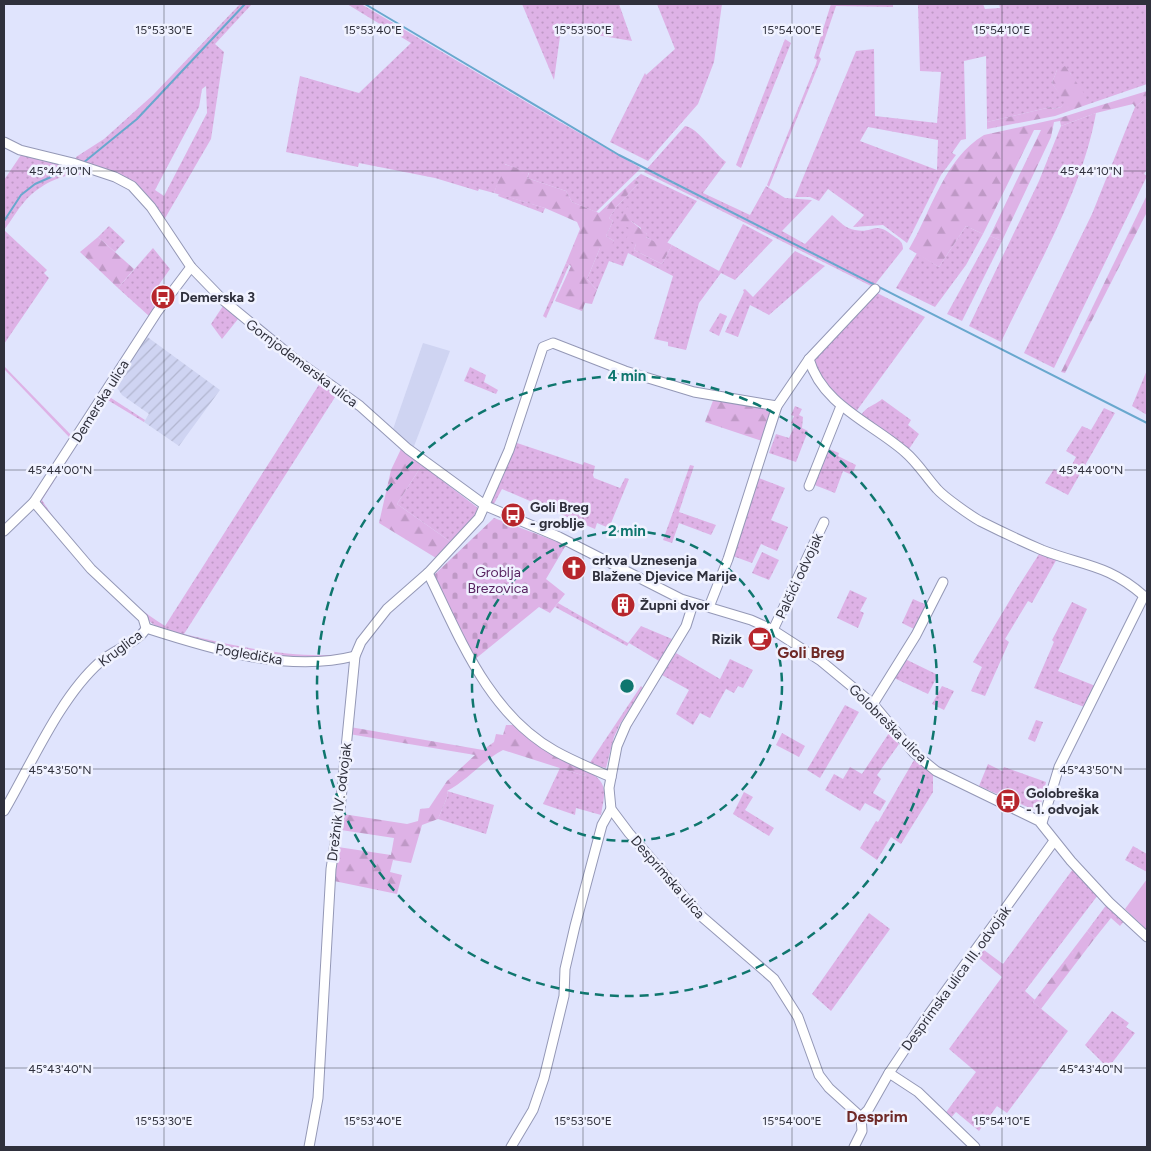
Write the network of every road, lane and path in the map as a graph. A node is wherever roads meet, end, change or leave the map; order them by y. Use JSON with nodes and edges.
{"nodes":[{"id":1,"x":4,"y":142,"type":"edge"},
{"id":2,"x":192,"y":267,"type":"junction"},
{"id":3,"x":875,"y":289,"type":"dead end"},
{"id":4,"x":809,"y":359,"type":"junction"},
{"id":5,"x":777,"y":406,"type":"junction"},
{"id":6,"x":841,"y":406,"type":"junction"},
{"id":7,"x":809,"y":486,"type":"dead end"},
{"id":8,"x":34,"y":502,"type":"junction"},
{"id":9,"x":486,"y":506,"type":"junction"},
{"id":10,"x":824,"y":522,"type":"dead end"},
{"id":11,"x":4,"y":531,"type":"edge"},
{"id":12,"x":428,"y":573,"type":"junction"},
{"id":13,"x":944,"y":582,"type":"dead end"},
{"id":14,"x":694,"y":604,"type":"junction"},
{"id":15,"x":709,"y":607,"type":"junction"},
{"id":16,"x":146,"y":628,"type":"junction"},
{"id":17,"x":773,"y":630,"type":"junction"},
{"id":18,"x":355,"y":656,"type":"junction"},
{"id":19,"x":872,"y":704,"type":"junction"},
{"id":20,"x":610,"y":777,"type":"junction"},
{"id":21,"x":611,"y":809,"type":"junction"},
{"id":22,"x":4,"y":811,"type":"edge"},
{"id":23,"x":1042,"y":823,"type":"junction"},
{"id":24,"x":1054,"y":841,"type":"junction"},
{"id":25,"x":1147,"y":937,"type":"edge"},
{"id":26,"x":889,"y":1072,"type":"junction"},
{"id":27,"x":861,"y":1117,"type":"junction"},
{"id":28,"x":309,"y":1147,"type":"edge"},
{"id":29,"x":511,"y":1147,"type":"edge"},
{"id":30,"x":854,"y":1147,"type":"edge"},
{"id":31,"x":975,"y":1147,"type":"edge"}],
"edges":[{"from":1,"to":2,"type":"street","name":"Gornjodemerska ulica"},
{"from":2,"to":8,"type":"street","name":"Demerska ulica"},
{"from":2,"to":9,"type":"street","name":"Gornjodemerska ulica"},
{"from":3,"to":4,"type":"street"},
{"from":4,"to":5,"type":"street"},
{"from":4,"to":6,"type":"street"},
{"from":5,"to":9,"type":"street","name":"Drežnik IV. odvojak"},
{"from":5,"to":15,"type":"street"},
{"from":6,"to":7,"type":"street"},
{"from":6,"to":23,"type":"street"},
{"from":8,"to":11,"type":"street","name":"Demerska ulica"},
{"from":8,"to":16,"type":"street","name":"Kruglica"},
{"from":9,"to":12,"type":"street","name":"Drežnik IV. odvojak"},
{"from":9,"to":14,"type":"street","name":"Golobreška ulica"},
{"from":10,"to":17,"type":"street","name":"Palčići odvojak"},
{"from":12,"to":18,"type":"street","name":"Drežnik IV. odvojak"},
{"from":12,"to":20,"type":"street"},
{"from":13,"to":19,"type":"street"},
{"from":14,"to":15,"type":"street","name":"Golobreška ulica"},
{"from":14,"to":20,"type":"street"},
{"from":15,"to":17,"type":"street","name":"Golobreška ulica"},
{"from":16,"to":18,"type":"street","name":"Pogledička"},
{"from":16,"to":22,"type":"street","name":"Kruglica"},
{"from":17,"to":19,"type":"street","name":"Golobreška ulica"},
{"from":18,"to":28,"type":"street","name":"Drežnik IV. odvojak"},
{"from":19,"to":23,"type":"street","name":"Golobreška ulica"},
{"from":20,"to":21,"type":"street"},
{"from":21,"to":27,"type":"street","name":"Desprimska ulica"},
{"from":21,"to":29,"type":"street"},
{"from":23,"to":24,"type":"street","name":"Golobreška ulica"},
{"from":24,"to":25,"type":"street","name":"Golobreška ulica"},
{"from":24,"to":26,"type":"street","name":"Desprimska ulica III. odvojak"},
{"from":26,"to":27,"type":"street","name":"Desprimska ulica III. odvojak"},
{"from":26,"to":31,"type":"street"},
{"from":27,"to":30,"type":"street"}]}
